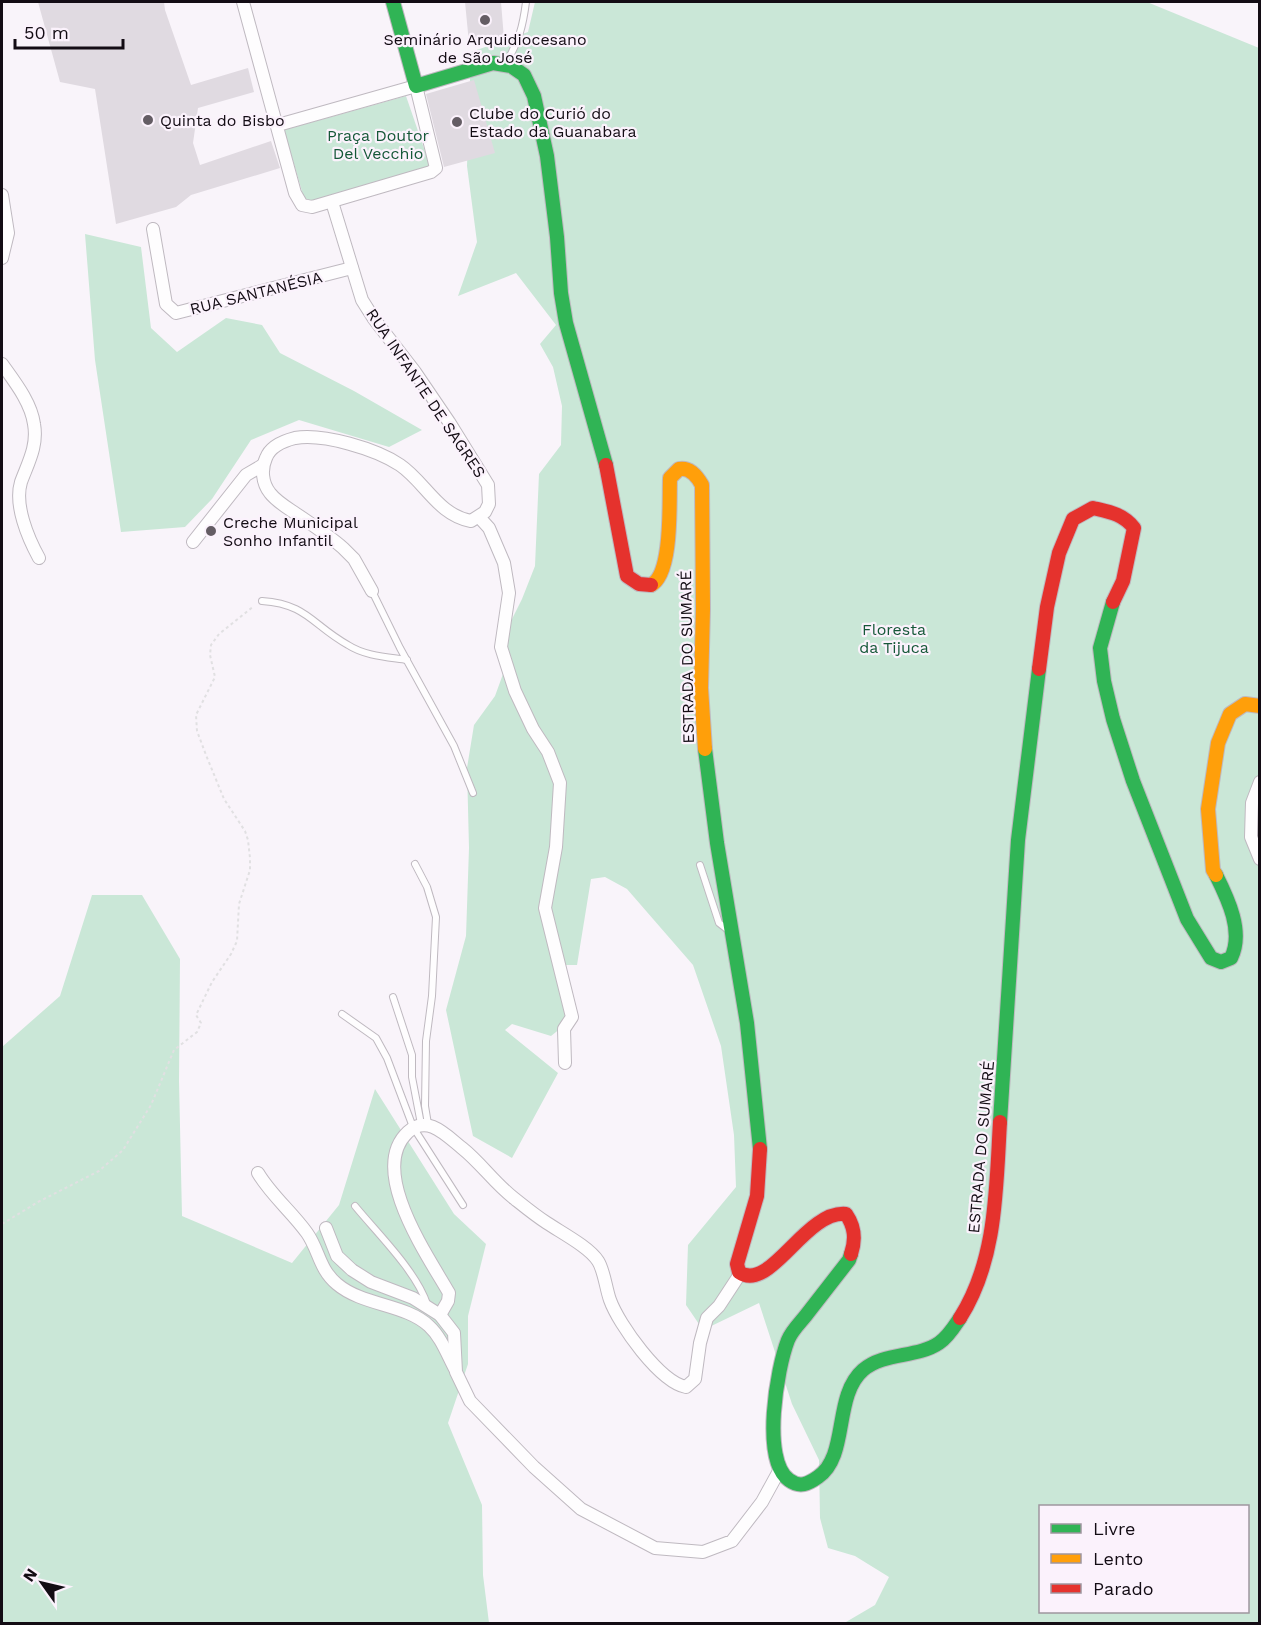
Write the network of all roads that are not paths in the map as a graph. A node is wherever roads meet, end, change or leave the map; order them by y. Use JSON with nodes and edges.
{"nodes":[{"id":1,"x":243,"y":2,"type":"edge"},
{"id":2,"x":393,"y":2,"type":"edge"},
{"id":3,"x":526,"y":2,"type":"edge"},
{"id":4,"x":504,"y":66,"type":"junction"},
{"id":5,"x":416,"y":86,"type":"junction"},
{"id":6,"x":278,"y":125,"type":"junction"},
{"id":7,"x":2,"y":195,"type":"edge"},
{"id":8,"x":332,"y":202,"type":"junction"},
{"id":9,"x":153,"y":229,"type":"dead end"},
{"id":10,"x":2,"y":258,"type":"edge"},
{"id":11,"x":352,"y":268,"type":"junction"},
{"id":12,"x":2,"y":364,"type":"edge"},
{"id":13,"x":263,"y":465,"type":"junction"},
{"id":14,"x":479,"y":517,"type":"junction"},
{"id":15,"x":193,"y":542,"type":"dead end"},
{"id":16,"x":39,"y":558,"type":"dead end"},
{"id":17,"x":372,"y":591,"type":"joint"},
{"id":18,"x":262,"y":601,"type":"road end"},
{"id":19,"x":407,"y":660,"type":"junction"},
{"id":20,"x":1260,"y":706,"type":"edge"},
{"id":21,"x":1260,"y":782,"type":"edge"},
{"id":22,"x":473,"y":793,"type":"dead end"},
{"id":23,"x":1260,"y":859,"type":"edge"},
{"id":24,"x":415,"y":864,"type":"dead end"},
{"id":25,"x":700,"y":865,"type":"dead end"},
{"id":26,"x":731,"y":932,"type":"junction"},
{"id":27,"x":393,"y":997,"type":"dead end"},
{"id":28,"x":342,"y":1014,"type":"dead end"},
{"id":29,"x":565,"y":1063,"type":"dead end"},
{"id":30,"x":421,"y":1125,"type":"junction"},
{"id":31,"x":258,"y":1173,"type":"dead end"},
{"id":32,"x":464,"y":1205,"type":"dead end"},
{"id":33,"x":355,"y":1206,"type":"dead end"},
{"id":34,"x":326,"y":1228,"type":"dead end"},
{"id":35,"x":338,"y":1256,"type":"junction"},
{"id":36,"x":740,"y":1274,"type":"junction"},
{"id":37,"x":338,"y":1284,"type":"junction"},
{"id":38,"x":428,"y":1308,"type":"junction"},
{"id":39,"x":440,"y":1315,"type":"junction"},
{"id":40,"x":456,"y":1370,"type":"junction"},
{"id":41,"x":779,"y":1471,"type":"junction"}],
"edges":[{"from":1,"to":6,"type":"street"},
{"from":2,"to":5,"type":"street"},
{"from":3,"to":4,"type":"lane"},
{"from":4,"to":5,"type":"street"},
{"from":4,"to":26,"type":"street","name":"ESTRADA DO SUMARÉ"},
{"from":5,"to":6,"type":"street"},
{"from":5,"to":8,"type":"street"},
{"from":6,"to":8,"type":"street"},
{"from":7,"to":10,"type":"street"},
{"from":8,"to":11,"type":"street","name":"RUA INFANTE DE SAGRES"},
{"from":9,"to":11,"type":"street","name":"RUA SANTANÉSIA"},
{"from":11,"to":14,"type":"street","name":"RUA INFANTE DE SAGRES"},
{"from":12,"to":16,"type":"street"},
{"from":13,"to":14,"type":"street"},
{"from":13,"to":15,"type":"street"},
{"from":13,"to":17,"type":"street"},
{"from":14,"to":29,"type":"street"},
{"from":17,"to":19,"type":"lane"},
{"from":18,"to":19,"type":"lane"},
{"from":19,"to":22,"type":"lane"},
{"from":20,"to":41,"type":"street","name":"ESTRADA DO SUMARÉ"},
{"from":21,"to":23,"type":"street"},
{"from":24,"to":30,"type":"lane"},
{"from":25,"to":26,"type":"lane"},
{"from":26,"to":36,"type":"street","name":"ESTRADA DO SUMARÉ"},
{"from":27,"to":30,"type":"lane"},
{"from":28,"to":30,"type":"lane"},
{"from":30,"to":32,"type":"lane"},
{"from":30,"to":36,"type":"street"},
{"from":30,"to":39,"type":"street"},
{"from":31,"to":37,"type":"street"},
{"from":33,"to":38,"type":"lane"},
{"from":34,"to":35,"type":"street"},
{"from":35,"to":37,"type":"street"},
{"from":35,"to":38,"type":"street"},
{"from":36,"to":41,"type":"street"},
{"from":37,"to":40,"type":"street"},
{"from":38,"to":39,"type":"street"},
{"from":39,"to":40,"type":"street"},
{"from":40,"to":41,"type":"street"}]}
